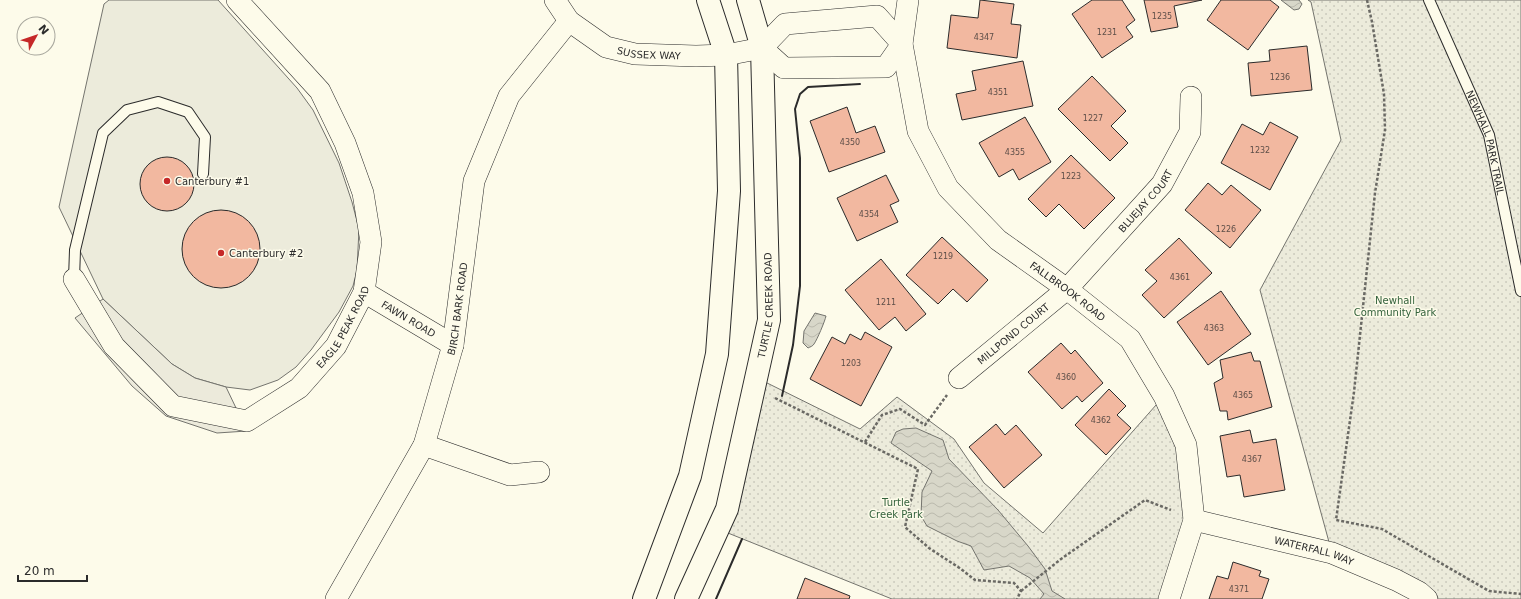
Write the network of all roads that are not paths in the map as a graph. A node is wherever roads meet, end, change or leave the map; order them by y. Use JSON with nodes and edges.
{"nodes":[{"id":1,"x":237,"y":0,"type":"edge"},
{"id":2,"x":555,"y":0,"type":"edge"},
{"id":3,"x":708,"y":0,"type":"edge"},
{"id":4,"x":748,"y":0,"type":"edge"},
{"id":5,"x":908,"y":0,"type":"edge"},
{"id":6,"x":1429,"y":0,"type":"edge"},
{"id":7,"x":569,"y":20,"type":"junction"},
{"id":8,"x":902,"y":44,"type":"junction"},
{"id":9,"x":762,"y":48,"type":"junction"},
{"id":10,"x":726,"y":55,"type":"junction"},
{"id":11,"x":1191,"y":97,"type":"dead end"},
{"id":12,"x":203,"y":174,"type":"dead end"},
{"id":13,"x":74,"y":280,"type":"joint"},
{"id":14,"x":1067,"y":289,"type":"junction"},
{"id":15,"x":1521,"y":291,"type":"edge"},
{"id":16,"x":364,"y":292,"type":"junction"},
{"id":17,"x":453,"y":345,"type":"junction"},
{"id":18,"x":959,"y":378,"type":"road end"},
{"id":19,"x":424,"y":445,"type":"junction"},
{"id":20,"x":539,"y":472,"type":"dead end"},
{"id":21,"x":1194,"y":520,"type":"junction"},
{"id":22,"x":1420,"y":597,"type":"edge"},
{"id":23,"x":336,"y":599,"type":"edge"},
{"id":24,"x":644,"y":599,"type":"edge"},
{"id":25,"x":686,"y":599,"type":"edge"},
{"id":26,"x":1169,"y":599,"type":"edge"}],
"edges":[{"from":1,"to":16,"type":"street","name":"EAGLE PEAK ROAD"},
{"from":2,"to":7,"type":"street","name":"SUSSEX WAY"},
{"from":3,"to":10,"type":"street"},
{"from":4,"to":9,"type":"street","name":"TURTLE CREEK ROAD"},
{"from":5,"to":8,"type":"street","name":"FALLBROOK ROAD"},
{"from":6,"to":15,"type":"lane","name":"NEWHALL PARK TRAIL"},
{"from":7,"to":10,"type":"street","name":"SUSSEX WAY"},
{"from":7,"to":17,"type":"street","name":"BIRCH BARK ROAD"},
{"from":8,"to":9,"type":"street"},
{"from":8,"to":9,"type":"street"},
{"from":8,"to":14,"type":"street","name":"FALLBROOK ROAD"},
{"from":9,"to":10,"type":"street","name":"SUSSEX WAY"},
{"from":9,"to":25,"type":"street","name":"TURTLE CREEK ROAD"},
{"from":10,"to":24,"type":"street"},
{"from":11,"to":14,"type":"street","name":"BLUEJAY COURT"},
{"from":12,"to":13,"type":"lane"},
{"from":13,"to":16,"type":"street","name":"EAGLE PEAK ROAD"},
{"from":14,"to":18,"type":"street","name":"MILLPOND COURT"},
{"from":14,"to":21,"type":"street","name":"FALLBROOK ROAD"},
{"from":16,"to":17,"type":"street","name":"FAWN ROAD"},
{"from":17,"to":19,"type":"street","name":"BIRCH BARK ROAD"},
{"from":19,"to":20,"type":"street"},
{"from":19,"to":23,"type":"street","name":"BIRCH BARK ROAD"},
{"from":21,"to":22,"type":"street","name":"WATERFALL WAY"},
{"from":21,"to":26,"type":"street","name":"FALLBROOK ROAD"}]}
